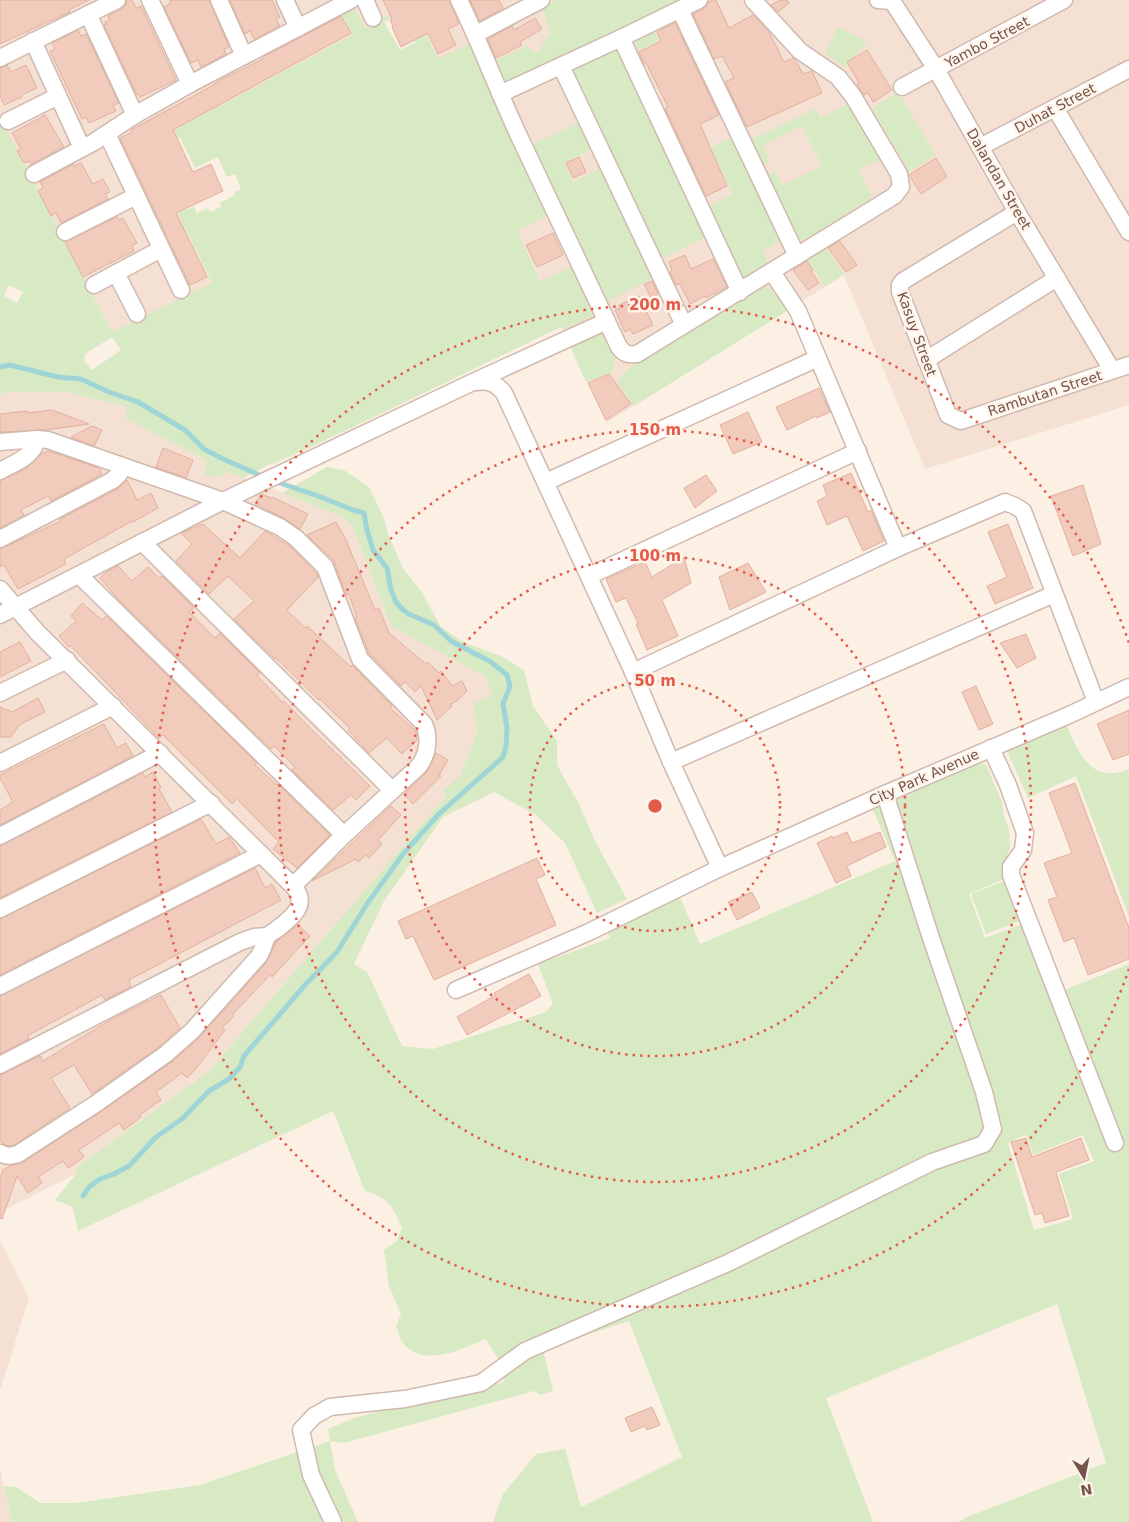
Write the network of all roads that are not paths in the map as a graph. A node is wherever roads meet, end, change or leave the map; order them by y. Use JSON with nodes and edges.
{"nodes":[{"id":1,"x":117,"y":0,"type":"edge"},
{"id":2,"x":150,"y":0,"type":"edge"},
{"id":3,"x":219,"y":0,"type":"edge"},
{"id":4,"x":285,"y":0,"type":"edge"},
{"id":5,"x":351,"y":0,"type":"edge"},
{"id":6,"x":365,"y":0,"type":"edge"},
{"id":7,"x":459,"y":0,"type":"edge"},
{"id":8,"x":541,"y":0,"type":"edge"},
{"id":9,"x":699,"y":0,"type":"edge"},
{"id":10,"x":753,"y":0,"type":"edge"},
{"id":11,"x":888,"y":0,"type":"edge"},
{"id":12,"x":1064,"y":0,"type":"edge"},
{"id":13,"x":680,"y":10,"type":"junction"},
{"id":14,"x":88,"y":14,"type":"junction"},
{"id":15,"x":373,"y":18,"type":"dead end"},
{"id":16,"x":298,"y":28,"type":"junction"},
{"id":17,"x":476,"y":34,"type":"junction"},
{"id":18,"x":621,"y":38,"type":"junction"},
{"id":19,"x":33,"y":41,"type":"junction"},
{"id":20,"x":244,"y":56,"type":"junction"},
{"id":21,"x":0,"y":58,"type":"edge"},
{"id":22,"x":561,"y":66,"type":"junction"},
{"id":23,"x":936,"y":69,"type":"junction"},
{"id":24,"x":1129,"y":69,"type":"edge"},
{"id":25,"x":190,"y":84,"type":"junction"},
{"id":26,"x":902,"y":87,"type":"dead end"},
{"id":27,"x":500,"y":94,"type":"junction"},
{"id":28,"x":58,"y":96,"type":"junction"},
{"id":29,"x":1055,"y":108,"type":"junction"},
{"id":30,"x":135,"y":115,"type":"junction"},
{"id":31,"x":8,"y":122,"type":"dead end"},
{"id":32,"x":107,"y":134,"type":"junction"},
{"id":33,"x":980,"y":147,"type":"junction"},
{"id":34,"x":82,"y":148,"type":"junction"},
{"id":35,"x":34,"y":174,"type":"dead end"},
{"id":36,"x":136,"y":196,"type":"junction"},
{"id":37,"x":1017,"y":212,"type":"junction"},
{"id":38,"x":65,"y":232,"type":"dead end"},
{"id":39,"x":1129,"y":232,"type":"edge"},
{"id":40,"x":162,"y":249,"type":"junction"},
{"id":41,"x":797,"y":256,"type":"junction"},
{"id":42,"x":772,"y":272,"type":"junction"},
{"id":43,"x":116,"y":273,"type":"junction"},
{"id":44,"x":1057,"y":278,"type":"junction"},
{"id":45,"x":94,"y":285,"type":"dead end"},
{"id":46,"x":181,"y":290,"type":"dead end"},
{"id":47,"x":740,"y":292,"type":"junction"},
{"id":48,"x":137,"y":314,"type":"dead end"},
{"id":49,"x":607,"y":321,"type":"junction"},
{"id":50,"x":684,"y":325,"type":"junction"},
{"id":51,"x":818,"y":358,"type":"junction"},
{"id":52,"x":926,"y":360,"type":"junction"},
{"id":53,"x":1129,"y":365,"type":"edge"},
{"id":54,"x":1112,"y":370,"type":"junction"},
{"id":55,"x":473,"y":382,"type":"junction"},
{"id":56,"x":961,"y":421,"type":"joint"},
{"id":57,"x":37,"y":439,"type":"junction"},
{"id":58,"x":0,"y":442,"type":"edge"},
{"id":59,"x":858,"y":451,"type":"junction"},
{"id":60,"x":123,"y":467,"type":"junction"},
{"id":61,"x":0,"y":471,"type":"edge"},
{"id":62,"x":546,"y":482,"type":"junction"},
{"id":63,"x":223,"y":501,"type":"junction"},
{"id":64,"x":0,"y":539,"type":"edge"},
{"id":65,"x":142,"y":542,"type":"junction"},
{"id":66,"x":898,"y":548,"type":"junction"},
{"id":67,"x":79,"y":575,"type":"junction"},
{"id":68,"x":589,"y":576,"type":"junction"},
{"id":69,"x":0,"y":589,"type":"edge"},
{"id":70,"x":1054,"y":594,"type":"junction"},
{"id":71,"x":16,"y":607,"type":"junction"},
{"id":72,"x":0,"y":615,"type":"edge"},
{"id":73,"x":67,"y":660,"type":"junction"},
{"id":74,"x":633,"y":672,"type":"junction"},
{"id":75,"x":1129,"y":687,"type":"edge"},
{"id":76,"x":0,"y":692,"type":"edge"},
{"id":77,"x":1096,"y":702,"type":"junction"},
{"id":78,"x":113,"y":706,"type":"junction"},
{"id":79,"x":991,"y":748,"type":"junction"},
{"id":80,"x":160,"y":753,"type":"junction"},
{"id":81,"x":0,"y":762,"type":"edge"},
{"id":82,"x":671,"y":762,"type":"junction"},
{"id":83,"x":392,"y":790,"type":"junction"},
{"id":84,"x":885,"y":794,"type":"junction"},
{"id":85,"x":211,"y":803,"type":"junction"},
{"id":86,"x":344,"y":835,"type":"junction"},
{"id":87,"x":0,"y":836,"type":"edge"},
{"id":88,"x":261,"y":854,"type":"junction"},
{"id":89,"x":720,"y":868,"type":"junction"},
{"id":90,"x":293,"y":886,"type":"junction"},
{"id":91,"x":0,"y":909,"type":"edge"},
{"id":92,"x":267,"y":936,"type":"junction"},
{"id":93,"x":0,"y":986,"type":"edge"},
{"id":94,"x":456,"y":990,"type":"dead end"},
{"id":95,"x":0,"y":1065,"type":"edge"},
{"id":96,"x":1115,"y":1143,"type":"dead end"},
{"id":97,"x":0,"y":1153,"type":"edge"},
{"id":98,"x":333,"y":1522,"type":"edge"}],
"edges":[{"from":1,"to":14,"type":"street"},
{"from":2,"to":25,"type":"street"},
{"from":3,"to":20,"type":"street"},
{"from":4,"to":16,"type":"street"},
{"from":5,"to":16,"type":"street"},
{"from":6,"to":15,"type":"street"},
{"from":7,"to":17,"type":"street"},
{"from":8,"to":17,"type":"street"},
{"from":9,"to":13,"type":"street"},
{"from":10,"to":41,"type":"street"},
{"from":11,"to":23,"type":"street","name":"Dalandan Street"},
{"from":12,"to":23,"type":"street","name":"Yambo Street"},
{"from":13,"to":18,"type":"street"},
{"from":13,"to":41,"type":"street"},
{"from":14,"to":19,"type":"street"},
{"from":14,"to":30,"type":"street"},
{"from":16,"to":20,"type":"street"},
{"from":17,"to":27,"type":"street"},
{"from":18,"to":22,"type":"street"},
{"from":18,"to":47,"type":"street"},
{"from":19,"to":21,"type":"street"},
{"from":19,"to":28,"type":"street"},
{"from":20,"to":25,"type":"street"},
{"from":22,"to":27,"type":"street"},
{"from":22,"to":50,"type":"street"},
{"from":23,"to":26,"type":"street","name":"Yambo Street"},
{"from":23,"to":33,"type":"street","name":"Dalandan Street"},
{"from":24,"to":29,"type":"street","name":"Duhat Street"},
{"from":25,"to":30,"type":"street"},
{"from":27,"to":49,"type":"street"},
{"from":28,"to":31,"type":"street"},
{"from":28,"to":34,"type":"street"},
{"from":29,"to":33,"type":"street","name":"Duhat Street"},
{"from":29,"to":39,"type":"street"},
{"from":30,"to":32,"type":"street"},
{"from":32,"to":34,"type":"street"},
{"from":32,"to":36,"type":"street"},
{"from":33,"to":37,"type":"street","name":"Dalandan Street"},
{"from":34,"to":35,"type":"street"},
{"from":36,"to":38,"type":"street"},
{"from":36,"to":40,"type":"street"},
{"from":37,"to":44,"type":"street","name":"Dalandan Street"},
{"from":37,"to":52,"type":"street","name":"Kasuy Street"},
{"from":40,"to":43,"type":"street"},
{"from":40,"to":46,"type":"street"},
{"from":41,"to":42,"type":"street"},
{"from":42,"to":47,"type":"street"},
{"from":42,"to":51,"type":"street"},
{"from":43,"to":45,"type":"street"},
{"from":43,"to":48,"type":"street"},
{"from":44,"to":52,"type":"street"},
{"from":44,"to":54,"type":"street","name":"Dalandan Street"},
{"from":47,"to":50,"type":"street"},
{"from":49,"to":50,"type":"street"},
{"from":49,"to":55,"type":"street"},
{"from":51,"to":59,"type":"street"},
{"from":51,"to":62,"type":"street"},
{"from":52,"to":56,"type":"street","name":"Kasuy Street"},
{"from":53,"to":54,"type":"street","name":"Rambutan Street"},
{"from":54,"to":56,"type":"street","name":"Rambutan Street"},
{"from":55,"to":62,"type":"street"},
{"from":55,"to":63,"type":"street"},
{"from":57,"to":58,"type":"street"},
{"from":57,"to":60,"type":"street"},
{"from":57,"to":61,"type":"street"},
{"from":59,"to":66,"type":"street"},
{"from":59,"to":68,"type":"street"},
{"from":60,"to":63,"type":"street"},
{"from":60,"to":64,"type":"street"},
{"from":62,"to":68,"type":"street"},
{"from":63,"to":65,"type":"street"},
{"from":63,"to":83,"type":"street"},
{"from":65,"to":67,"type":"street"},
{"from":65,"to":83,"type":"street"},
{"from":66,"to":70,"type":"street"},
{"from":66,"to":74,"type":"street"},
{"from":67,"to":71,"type":"street"},
{"from":67,"to":86,"type":"street"},
{"from":68,"to":74,"type":"street"},
{"from":69,"to":71,"type":"street"},
{"from":70,"to":77,"type":"street"},
{"from":70,"to":82,"type":"street"},
{"from":71,"to":72,"type":"street"},
{"from":71,"to":73,"type":"street"},
{"from":73,"to":76,"type":"street"},
{"from":73,"to":78,"type":"street"},
{"from":74,"to":82,"type":"street"},
{"from":75,"to":77,"type":"street","name":"City Park Avenue"},
{"from":77,"to":79,"type":"street","name":"City Park Avenue"},
{"from":78,"to":80,"type":"street"},
{"from":78,"to":81,"type":"street"},
{"from":79,"to":84,"type":"street","name":"City Park Avenue"},
{"from":79,"to":96,"type":"street"},
{"from":80,"to":85,"type":"street"},
{"from":80,"to":87,"type":"street"},
{"from":82,"to":89,"type":"street"},
{"from":83,"to":86,"type":"street"},
{"from":84,"to":89,"type":"street","name":"City Park Avenue"},
{"from":84,"to":98,"type":"street"},
{"from":85,"to":88,"type":"street"},
{"from":85,"to":91,"type":"street"},
{"from":86,"to":90,"type":"street"},
{"from":88,"to":90,"type":"street"},
{"from":88,"to":93,"type":"street"},
{"from":89,"to":94,"type":"street","name":"City Park Avenue"},
{"from":90,"to":92,"type":"street"},
{"from":92,"to":95,"type":"street"},
{"from":92,"to":97,"type":"street"}]}
